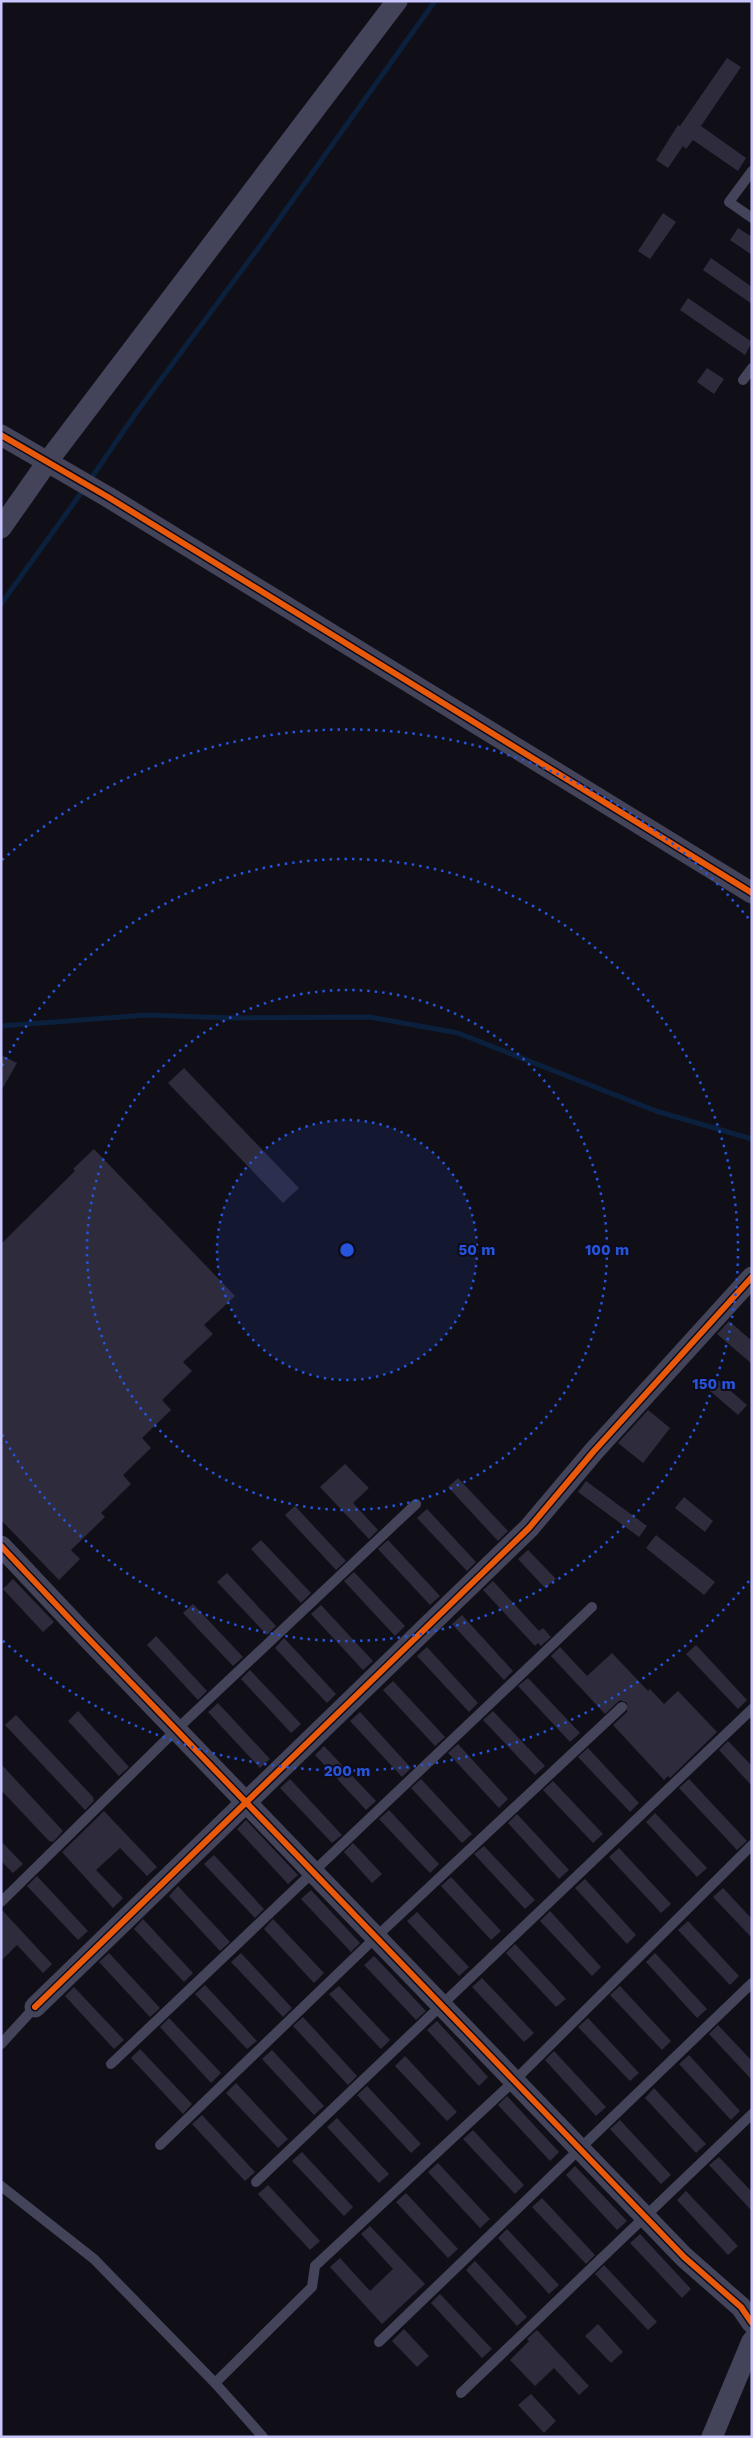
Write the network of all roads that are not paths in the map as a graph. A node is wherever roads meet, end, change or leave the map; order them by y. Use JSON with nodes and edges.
{"nodes":[{"id":1,"x":397,"y":1,"type":"edge"},
{"id":2,"x":752,"y":171,"type":"edge"},
{"id":3,"x":752,"y":218,"type":"edge"},
{"id":4,"x":752,"y":368,"type":"edge"},
{"id":5,"x":743,"y":380,"type":"dead end"},
{"id":6,"x":1,"y":435,"type":"edge"},
{"id":7,"x":48,"y":461,"type":"junction"},
{"id":8,"x":1,"y":528,"type":"edge"},
{"id":9,"x":752,"y":893,"type":"edge"},
{"id":10,"x":752,"y":1276,"type":"edge"},
{"id":11,"x":416,"y":1504,"type":"dead end"},
{"id":12,"x":1,"y":1546,"type":"edge"},
{"id":13,"x":592,"y":1607,"type":"dead end"},
{"id":14,"x":622,"y":1707,"type":"dead end"},
{"id":15,"x":752,"y":1709,"type":"edge"},
{"id":16,"x":176,"y":1730,"type":"junction"},
{"id":17,"x":246,"y":1803,"type":"junction"},
{"id":18,"x":752,"y":1845,"type":"edge"},
{"id":19,"x":314,"y":1873,"type":"junction"},
{"id":20,"x":1,"y":1902,"type":"edge"},
{"id":21,"x":376,"y":1937,"type":"junction"},
{"id":22,"x":752,"y":1983,"type":"edge"},
{"id":23,"x":442,"y":2006,"type":"junction"},
{"id":24,"x":35,"y":2007,"type":"joint"},
{"id":25,"x":1,"y":2044,"type":"edge"},
{"id":26,"x":111,"y":2064,"type":"dead end"},
{"id":27,"x":514,"y":2081,"type":"junction"},
{"id":28,"x":752,"y":2114,"type":"edge"},
{"id":29,"x":160,"y":2145,"type":"dead end"},
{"id":30,"x":579,"y":2148,"type":"junction"},
{"id":31,"x":256,"y":2182,"type":"dead end"},
{"id":32,"x":1,"y":2186,"type":"edge"},
{"id":33,"x":645,"y":2216,"type":"junction"},
{"id":34,"x":752,"y":2323,"type":"edge"},
{"id":35,"x":379,"y":2342,"type":"dead end"},
{"id":36,"x":752,"y":2342,"type":"edge"},
{"id":37,"x":216,"y":2383,"type":"junction"},
{"id":38,"x":461,"y":2393,"type":"dead end"},
{"id":39,"x":263,"y":2437,"type":"edge"},
{"id":40,"x":712,"y":2437,"type":"edge"}],
"edges":[{"from":1,"to":7,"type":"street"},
{"from":2,"to":3,"type":"lane"},
{"from":4,"to":5,"type":"lane"},
{"from":6,"to":7,"type":"street"},
{"from":7,"to":8,"type":"street"},
{"from":7,"to":9,"type":"street"},
{"from":10,"to":17,"type":"street"},
{"from":11,"to":16,"type":"lane"},
{"from":12,"to":16,"type":"street"},
{"from":13,"to":19,"type":"lane"},
{"from":14,"to":21,"type":"lane"},
{"from":15,"to":23,"type":"lane"},
{"from":16,"to":17,"type":"street"},
{"from":16,"to":20,"type":"lane"},
{"from":17,"to":19,"type":"street"},
{"from":17,"to":24,"type":"street"},
{"from":18,"to":27,"type":"lane"},
{"from":19,"to":21,"type":"street"},
{"from":19,"to":26,"type":"lane"},
{"from":21,"to":23,"type":"street"},
{"from":21,"to":29,"type":"lane"},
{"from":22,"to":30,"type":"lane"},
{"from":23,"to":27,"type":"street"},
{"from":23,"to":31,"type":"lane"},
{"from":24,"to":25,"type":"lane"},
{"from":27,"to":30,"type":"street"},
{"from":27,"to":37,"type":"lane"},
{"from":28,"to":33,"type":"lane"},
{"from":30,"to":33,"type":"street"},
{"from":30,"to":35,"type":"lane"},
{"from":32,"to":37,"type":"lane"},
{"from":33,"to":34,"type":"street"},
{"from":33,"to":38,"type":"lane"},
{"from":36,"to":40,"type":"street"},
{"from":37,"to":39,"type":"lane"}]}
